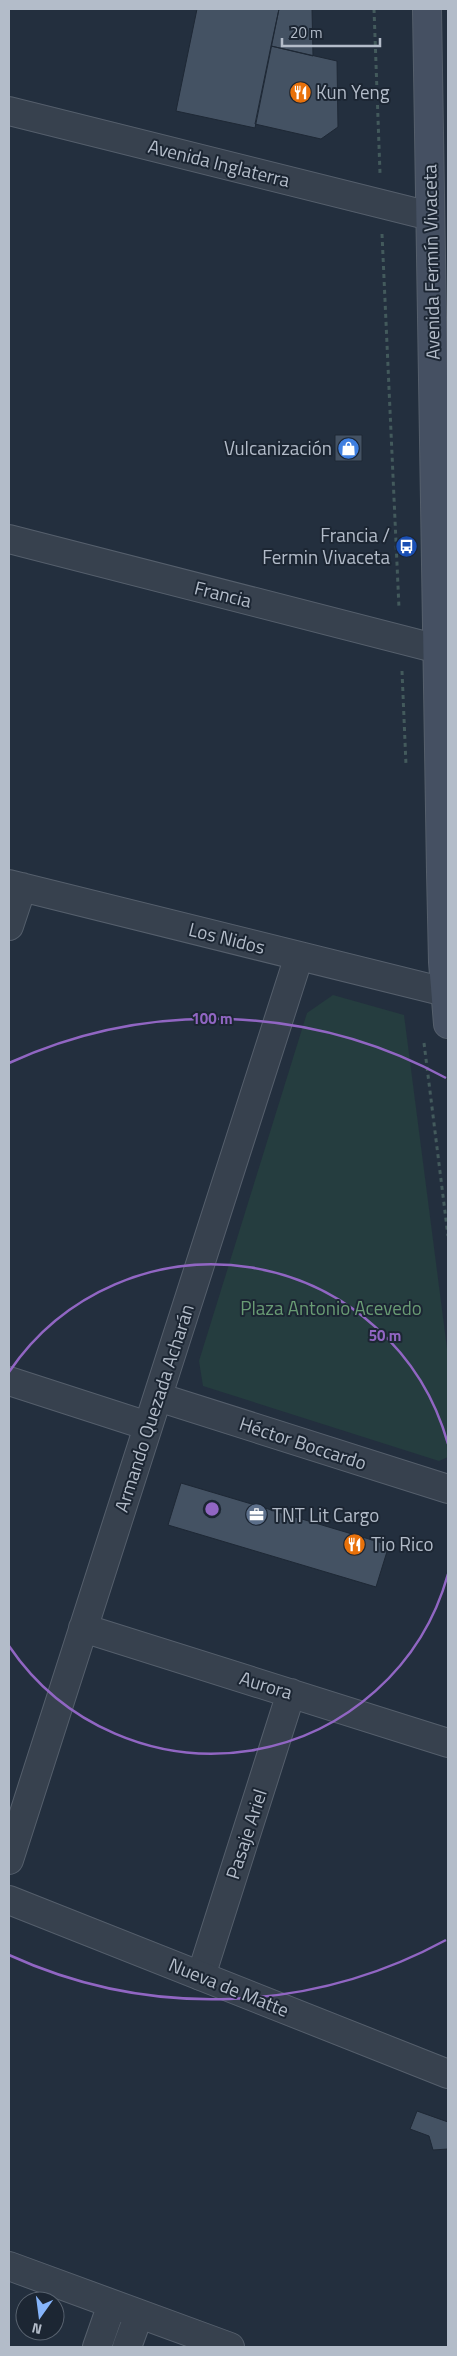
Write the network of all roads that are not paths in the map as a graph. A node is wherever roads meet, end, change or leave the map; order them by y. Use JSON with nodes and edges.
{"nodes":[{"id":1,"x":427,"y":9,"type":"edge"},
{"id":2,"x":9,"y":111,"type":"edge"},
{"id":3,"x":430,"y":216,"type":"junction"},
{"id":4,"x":9,"y":539,"type":"edge"},
{"id":5,"x":442,"y":579,"type":"edge"},
{"id":6,"x":438,"y":649,"type":"junction"},
{"id":7,"x":15,"y":885,"type":"edge"},
{"id":8,"x":9,"y":926,"type":"edge"},
{"id":9,"x":299,"y":956,"type":"junction"},
{"id":10,"x":446,"y":962,"type":"edge"},
{"id":11,"x":445,"y":992,"type":"junction"},
{"id":12,"x":448,"y":1024,"type":"edge"},
{"id":13,"x":9,"y":1381,"type":"edge"},
{"id":14,"x":158,"y":1397,"type":"junction"},
{"id":15,"x":148,"y":1426,"type":"junction"},
{"id":16,"x":448,"y":1490,"type":"edge"},
{"id":17,"x":83,"y":1628,"type":"junction"},
{"id":18,"x":290,"y":1693,"type":"junction"},
{"id":19,"x":448,"y":1743,"type":"edge"},
{"id":20,"x":9,"y":1860,"type":"edge"},
{"id":21,"x":9,"y":1900,"type":"edge"},
{"id":22,"x":201,"y":1976,"type":"junction"},
{"id":23,"x":448,"y":2074,"type":"edge"},
{"id":24,"x":9,"y":2266,"type":"edge"},
{"id":25,"x":112,"y":2304,"type":"junction"},
{"id":26,"x":139,"y":2314,"type":"junction"},
{"id":27,"x":97,"y":2347,"type":"edge"},
{"id":28,"x":127,"y":2347,"type":"edge"},
{"id":29,"x":230,"y":2347,"type":"edge"}],
"edges":[{"from":1,"to":3,"type":"main road","name":"Avenida Fermín Vivaceta"},
{"from":2,"to":3,"type":"street","name":"Avenida Inglaterra"},
{"from":3,"to":5,"type":"main road","name":"Avenida Fermín Vivaceta"},
{"from":4,"to":6,"type":"street","name":"Francia"},
{"from":5,"to":6,"type":"main road","name":"Avenida Fermín Vivaceta"},
{"from":6,"to":10,"type":"main road","name":"Avenida Fermín Vivaceta"},
{"from":7,"to":8,"type":"street"},
{"from":7,"to":9,"type":"street","name":"Los Nidos"},
{"from":9,"to":11,"type":"street","name":"Los Nidos"},
{"from":9,"to":14,"type":"street","name":"Armando Quezada Acharán"},
{"from":10,"to":11,"type":"main road","name":"Avenida Fermín Vivaceta"},
{"from":11,"to":12,"type":"main road","name":"Avenida Fermín Vivaceta"},
{"from":13,"to":15,"type":"street"},
{"from":14,"to":15,"type":"street","name":"Armando Quezada Acharán"},
{"from":14,"to":16,"type":"street","name":"Héctor Boccardo"},
{"from":15,"to":17,"type":"street","name":"Armando Quezada Acharán"},
{"from":17,"to":18,"type":"street","name":"Aurora"},
{"from":17,"to":20,"type":"street","name":"Armando Quezada Acharán"},
{"from":18,"to":19,"type":"street","name":"Aurora"},
{"from":18,"to":22,"type":"street","name":"Pasaje Ariel"},
{"from":21,"to":22,"type":"street","name":"Nueva de Matte"},
{"from":22,"to":23,"type":"street","name":"Nueva de Matte"},
{"from":24,"to":25,"type":"street"},
{"from":25,"to":26,"type":"street"},
{"from":25,"to":27,"type":"street"},
{"from":26,"to":28,"type":"street"},
{"from":26,"to":29,"type":"street"}]}
